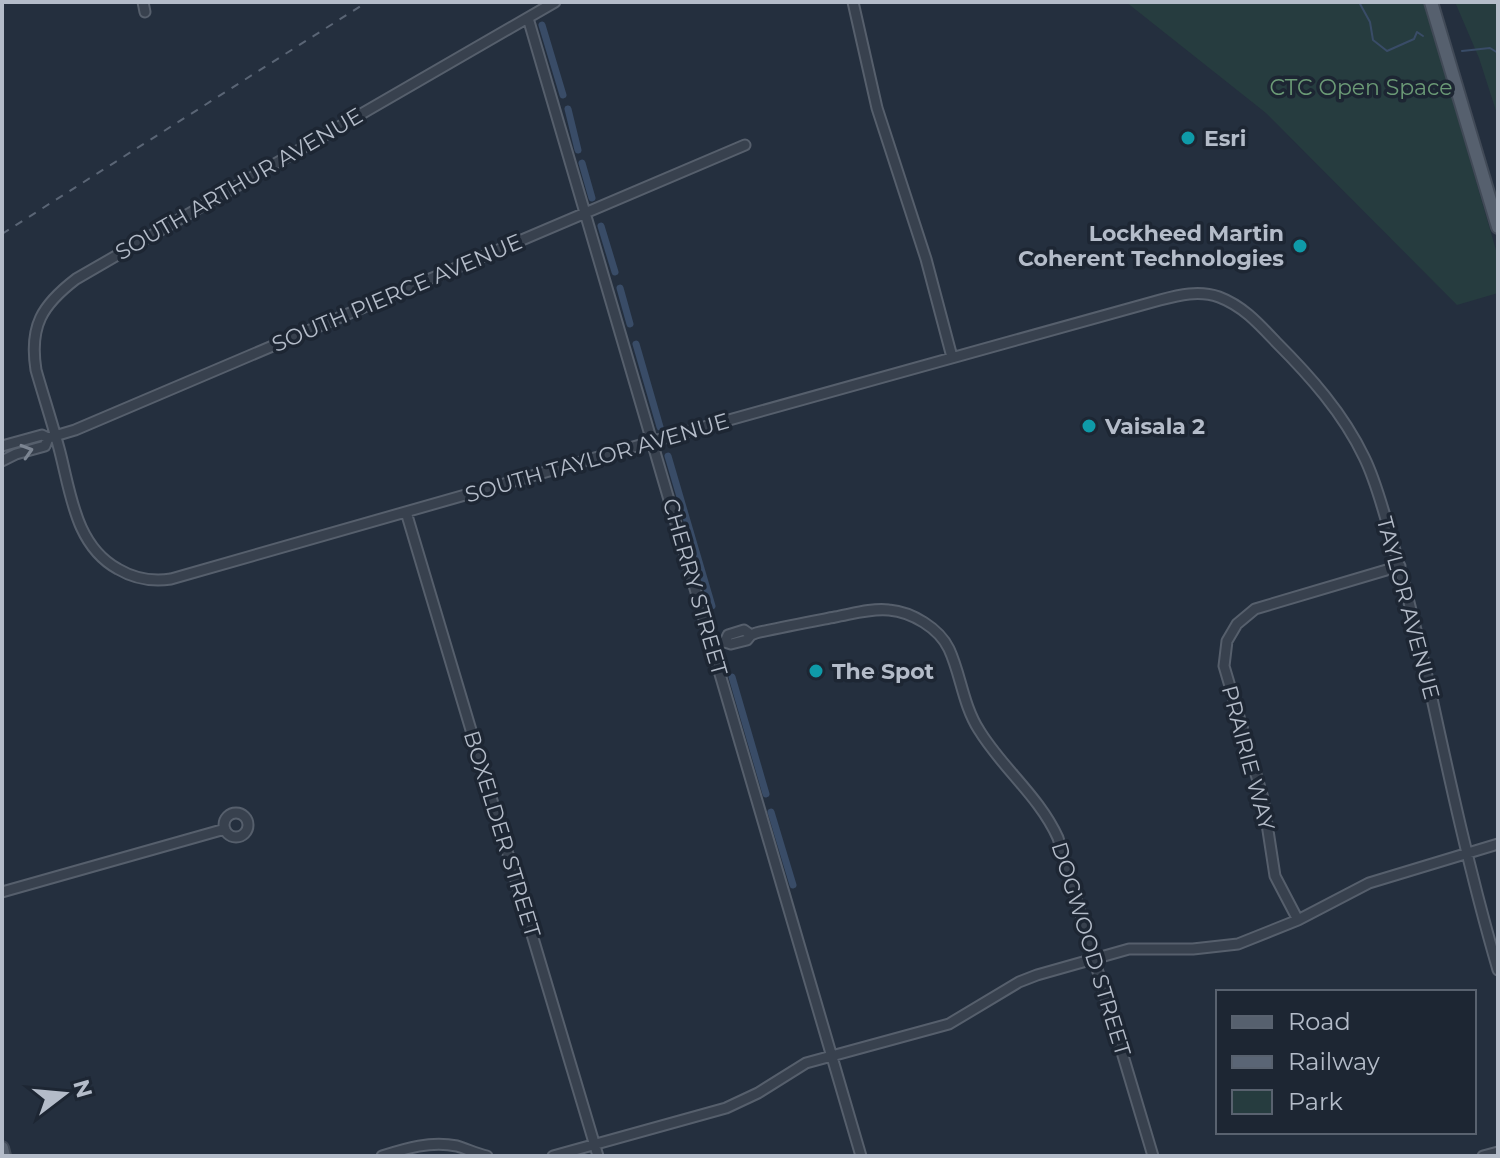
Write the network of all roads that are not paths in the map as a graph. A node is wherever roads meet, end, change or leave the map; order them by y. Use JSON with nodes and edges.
{"nodes":[{"id":1,"x":555,"y":2,"type":"edge"},
{"id":2,"x":853,"y":2,"type":"edge"},
{"id":3,"x":1431,"y":2,"type":"edge"},
{"id":4,"x":528,"y":18,"type":"junction"},
{"id":5,"x":745,"y":145,"type":"dead end"},
{"id":6,"x":586,"y":213,"type":"junction"},
{"id":7,"x":1498,"y":227,"type":"edge"},
{"id":8,"x":1223,"y":299,"type":"joint"},
{"id":9,"x":952,"y":357,"type":"junction"},
{"id":10,"x":52,"y":437,"type":"junction"},
{"id":11,"x":653,"y":441,"type":"junction"},
{"id":12,"x":2,"y":446,"type":"edge"},
{"id":13,"x":2,"y":461,"type":"edge"},
{"id":14,"x":406,"y":512,"type":"junction"},
{"id":15,"x":1400,"y":566,"type":"junction"},
{"id":16,"x":711,"y":645,"type":"junction"},
{"id":17,"x":225,"y":829,"type":"dead end"},
{"id":18,"x":1498,"y":844,"type":"edge"},
{"id":19,"x":1466,"y":853,"type":"junction"},
{"id":20,"x":2,"y":892,"type":"edge"},
{"id":21,"x":1298,"y":920,"type":"junction"},
{"id":22,"x":1095,"y":959,"type":"junction"},
{"id":23,"x":1498,"y":970,"type":"edge"},
{"id":24,"x":831,"y":1056,"type":"junction"},
{"id":25,"x":594,"y":1145,"type":"junction"},
{"id":26,"x":2,"y":1148,"type":"edge"},
{"id":27,"x":1498,"y":1152,"type":"edge"},
{"id":28,"x":4,"y":1156,"type":"edge"},
{"id":29,"x":382,"y":1156,"type":"edge"},
{"id":30,"x":487,"y":1156,"type":"edge"},
{"id":31,"x":553,"y":1156,"type":"edge"},
{"id":32,"x":598,"y":1156,"type":"edge"},
{"id":33,"x":861,"y":1156,"type":"edge"},
{"id":34,"x":1153,"y":1156,"type":"edge"},
{"id":35,"x":1483,"y":1156,"type":"edge"}],
"edges":[{"from":1,"to":4,"type":"street","name":"SOUTH ARTHUR AVENUE"},
{"from":2,"to":9,"type":"street"},
{"from":3,"to":7,"type":"main road"},
{"from":4,"to":6,"type":"street","name":"CHERRY STREET"},
{"from":4,"to":10,"type":"street","name":"SOUTH ARTHUR AVENUE"},
{"from":5,"to":6,"type":"street","name":"SOUTH PIERCE AVENUE"},
{"from":6,"to":10,"type":"street","name":"SOUTH PIERCE AVENUE"},
{"from":6,"to":11,"type":"street","name":"CHERRY STREET"},
{"from":8,"to":9,"type":"street","name":"SOUTH TAYLOR AVENUE"},
{"from":8,"to":15,"type":"street","name":"TAYLOR AVENUE"},
{"from":9,"to":11,"type":"street","name":"SOUTH TAYLOR AVENUE"},
{"from":10,"to":12,"type":"street","name":"SOUTH PIERCE AVENUE"},
{"from":13,"to":10,"type":"street","name":"SOUTH PIERCE AVENUE","one_way":true},
{"from":10,"to":14,"type":"street","name":"SOUTH TAYLOR AVENUE"},
{"from":11,"to":14,"type":"street","name":"SOUTH TAYLOR AVENUE"},
{"from":11,"to":16,"type":"street","name":"CHERRY STREET"},
{"from":14,"to":25,"type":"street","name":"BOXELDER STREET"},
{"from":15,"to":19,"type":"street","name":"TAYLOR AVENUE"},
{"from":15,"to":21,"type":"street","name":"PRAIRIE WAY"},
{"from":16,"to":22,"type":"street","name":"DOGWOOD STREET"},
{"from":16,"to":24,"type":"street","name":"CHERRY STREET"},
{"from":17,"to":20,"type":"street"},
{"from":18,"to":19,"type":"street"},
{"from":19,"to":21,"type":"street"},
{"from":19,"to":23,"type":"street","name":"TAYLOR AVENUE"},
{"from":21,"to":22,"type":"street"},
{"from":22,"to":24,"type":"street"},
{"from":22,"to":34,"type":"street","name":"DOGWOOD STREET"},
{"from":24,"to":25,"type":"street"},
{"from":24,"to":33,"type":"street","name":"CHERRY STREET"},
{"from":25,"to":31,"type":"street"},
{"from":25,"to":32,"type":"street","name":"BOXELDER STREET"},
{"from":26,"to":28,"type":"main road"},
{"from":27,"to":35,"type":"street"},
{"from":29,"to":30,"type":"street"}]}
